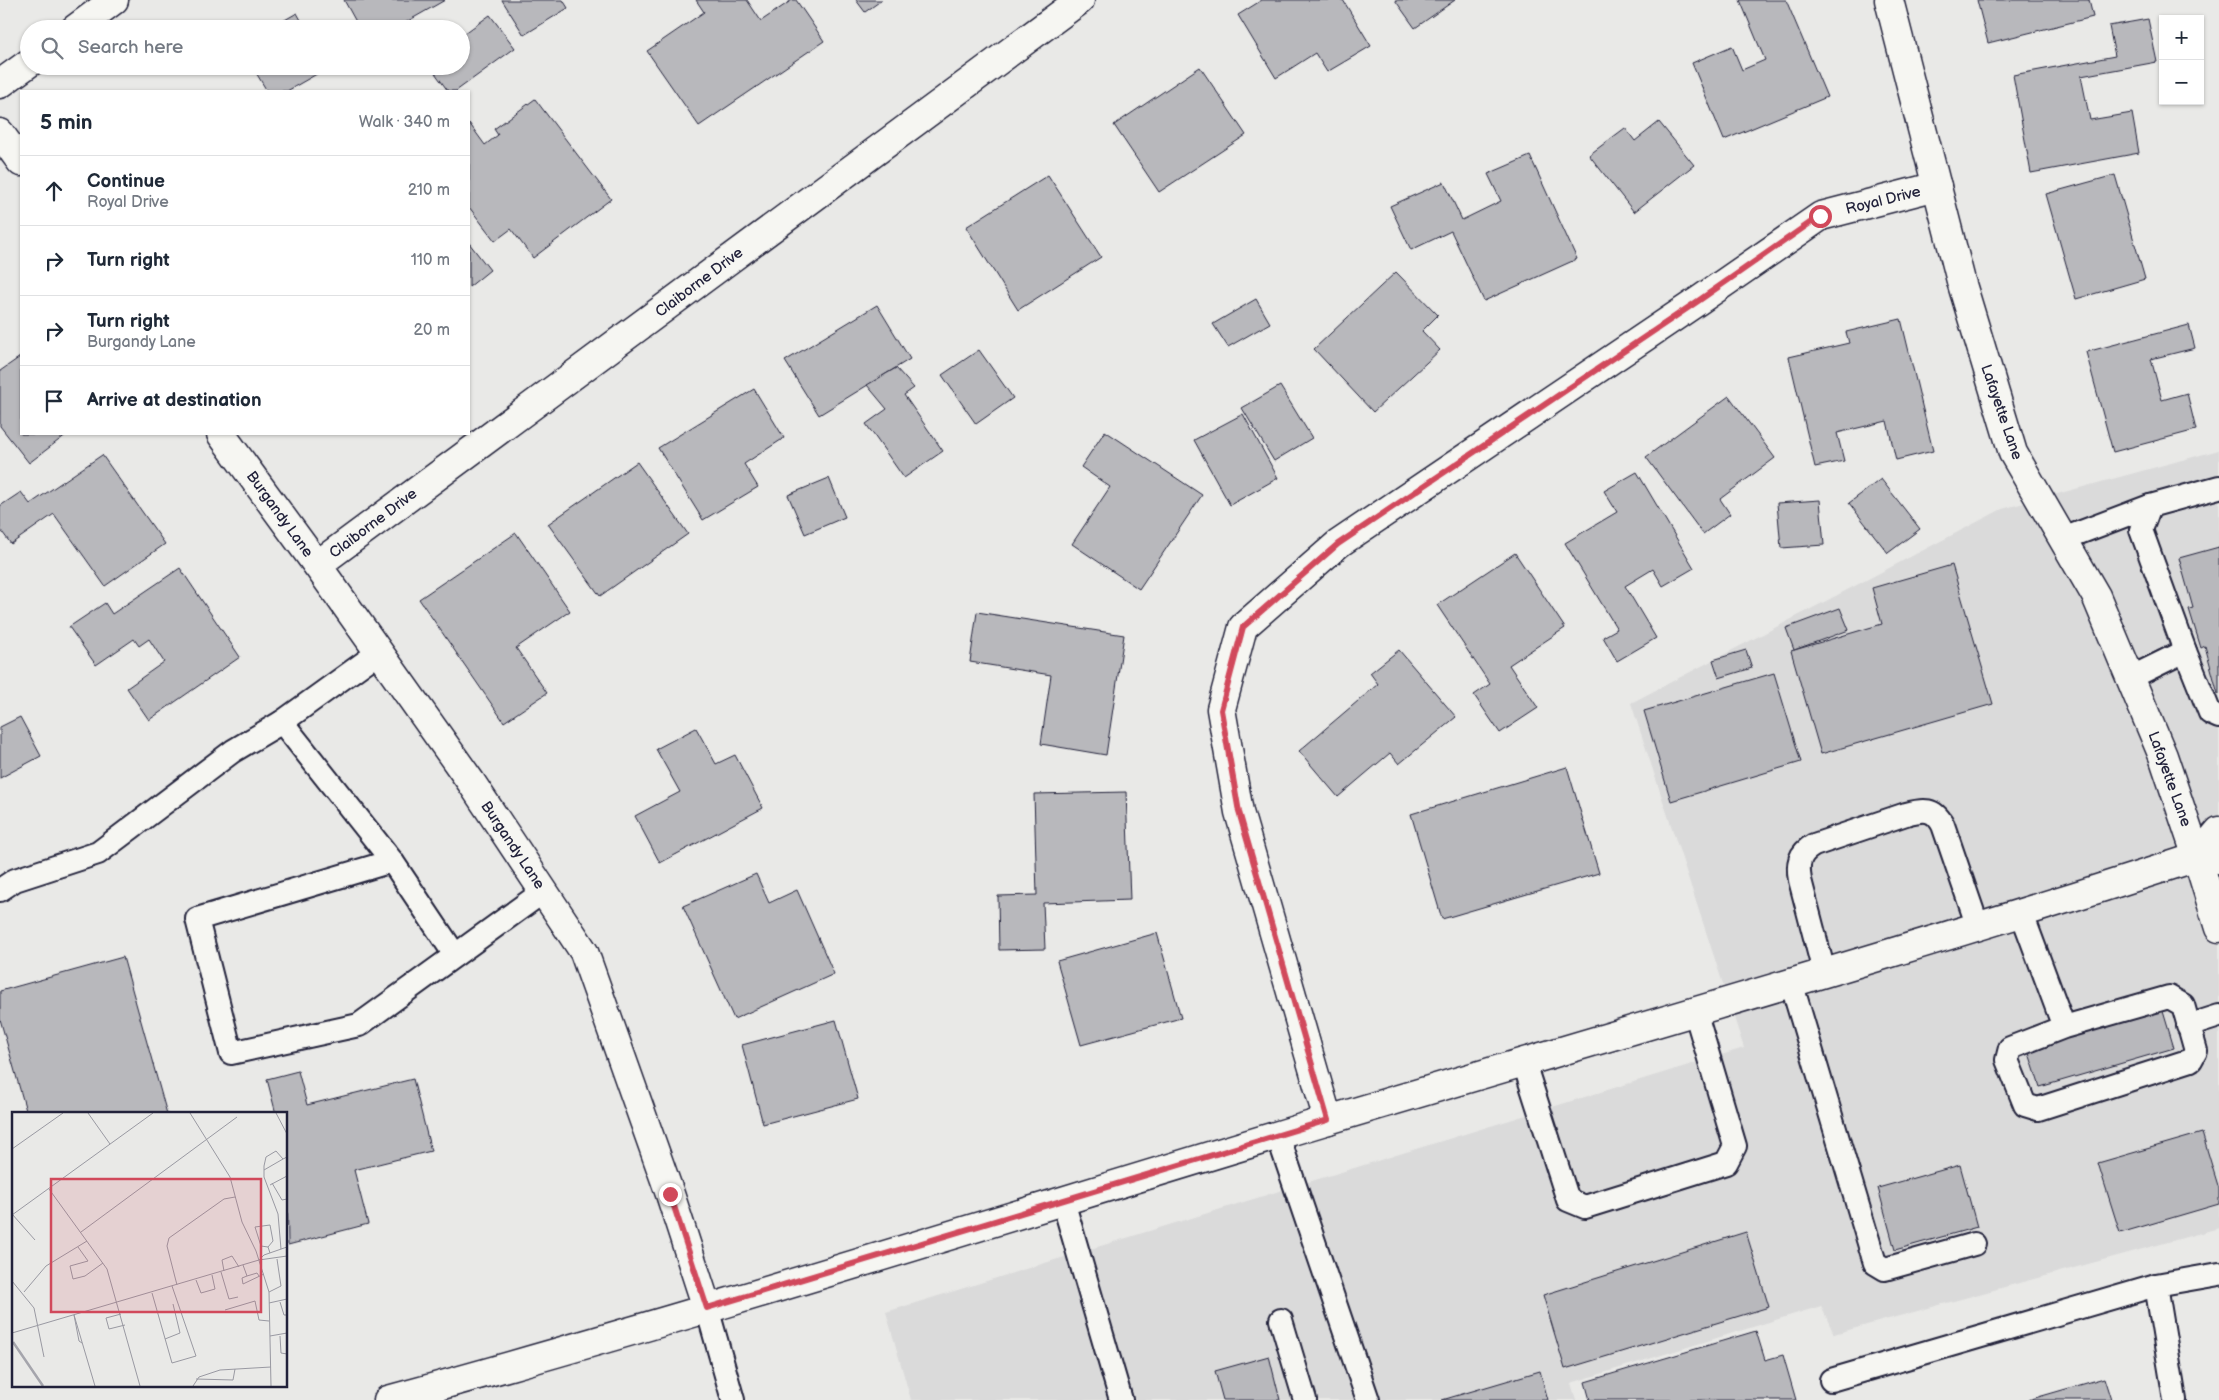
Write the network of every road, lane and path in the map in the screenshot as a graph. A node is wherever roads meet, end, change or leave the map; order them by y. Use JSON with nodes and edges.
{"nodes":[{"id":1,"x":114,"y":0,"type":"edge"},
{"id":2,"x":1080,"y":0,"type":"edge"},
{"id":3,"x":1889,"y":0,"type":"edge"},
{"id":4,"x":87,"y":20,"type":"edge"},
{"id":5,"x":20,"y":70,"type":"edge"},
{"id":6,"x":0,"y":84,"type":"edge"},
{"id":7,"x":0,"y":133,"type":"edge"},
{"id":8,"x":20,"y":161,"type":"edge"},
{"id":9,"x":1936,"y":186,"type":"junction"},
{"id":10,"x":222,"y":435,"type":"edge"},
{"id":11,"x":2219,"y":487,"type":"edge"},
{"id":12,"x":2150,"y":506,"type":"junction"},
{"id":13,"x":2063,"y":540,"type":"junction"},
{"id":14,"x":318,"y":565,"type":"junction"},
{"id":15,"x":2185,"y":651,"type":"junction"},
{"id":16,"x":379,"y":652,"type":"junction"},
{"id":17,"x":2130,"y":678,"type":"junction"},
{"id":18,"x":2219,"y":718,"type":"edge"},
{"id":19,"x":282,"y":722,"type":"junction"},
{"id":20,"x":2219,"y":831,"type":"edge"},
{"id":21,"x":2208,"y":858,"type":"edge"},
{"id":22,"x":392,"y":861,"type":"junction"},
{"id":23,"x":0,"y":890,"type":"edge"},
{"id":24,"x":544,"y":891,"type":"junction"},
{"id":25,"x":2022,"y":914,"type":"junction"},
{"id":26,"x":1978,"y":927,"type":"junction"},
{"id":27,"x":2219,"y":928,"type":"edge"},
{"id":28,"x":455,"y":955,"type":"junction"},
{"id":29,"x":1824,"y":972,"type":"junction"},
{"id":30,"x":1791,"y":982,"type":"junction"},
{"id":31,"x":1695,"y":1011,"type":"junction"},
{"id":32,"x":2219,"y":1016,"type":"edge"},
{"id":33,"x":2188,"y":1026,"type":"junction"},
{"id":34,"x":2064,"y":1028,"type":"junction"},
{"id":35,"x":1524,"y":1063,"type":"junction"},
{"id":36,"x":1328,"y":1120,"type":"junction"},
{"id":37,"x":1278,"y":1136,"type":"junction"},
{"id":38,"x":1062,"y":1201,"type":"junction"},
{"id":39,"x":1974,"y":1244,"type":"dead end"},
{"id":40,"x":2219,"y":1274,"type":"edge"},
{"id":41,"x":2156,"y":1285,"type":"junction"},
{"id":42,"x":707,"y":1308,"type":"junction"},
{"id":43,"x":1281,"y":1320,"type":"dead end"},
{"id":44,"x":1831,"y":1380,"type":"dead end"},
{"id":45,"x":388,"y":1400,"type":"edge"},
{"id":46,"x":734,"y":1400,"type":"edge"},
{"id":47,"x":1121,"y":1400,"type":"edge"},
{"id":48,"x":1305,"y":1400,"type":"edge"},
{"id":49,"x":1368,"y":1400,"type":"edge"},
{"id":50,"x":2175,"y":1400,"type":"edge"}],
"edges":[{"from":1,"to":4,"type":"street"},
{"from":2,"to":14,"type":"street","name":"Claiborne Drive"},
{"from":3,"to":9,"type":"street","name":"Lafayette Lane"},
{"from":5,"to":6,"type":"street"},
{"from":7,"to":8,"type":"street"},
{"from":9,"to":13,"type":"street","name":"Lafayette Lane"},
{"from":9,"to":36,"type":"street","name":"Royal Drive"},
{"from":10,"to":14,"type":"street","name":"Burgandy Lane"},
{"from":11,"to":12,"type":"lane"},
{"from":12,"to":13,"type":"lane"},
{"from":12,"to":15,"type":"lane"},
{"from":13,"to":17,"type":"street","name":"Lafayette Lane"},
{"from":14,"to":16,"type":"street","name":"Burgandy Lane"},
{"from":15,"to":17,"type":"lane"},
{"from":15,"to":18,"type":"lane"},
{"from":16,"to":19,"type":"lane"},
{"from":16,"to":24,"type":"street","name":"Burgandy Lane"},
{"from":17,"to":21,"type":"street","name":"Lafayette Lane"},
{"from":19,"to":22,"type":"lane"},
{"from":19,"to":23,"type":"lane"},
{"from":20,"to":21,"type":"street"},
{"from":21,"to":25,"type":"street"},
{"from":21,"to":27,"type":"street","name":"Lafayette Lane"},
{"from":22,"to":28,"type":"lane"},
{"from":22,"to":28,"type":"lane"},
{"from":24,"to":28,"type":"lane"},
{"from":24,"to":42,"type":"street","name":"Burgandy Lane"},
{"from":25,"to":26,"type":"street"},
{"from":25,"to":34,"type":"lane"},
{"from":26,"to":29,"type":"street"},
{"from":26,"to":29,"type":"lane"},
{"from":29,"to":30,"type":"street"},
{"from":30,"to":31,"type":"street"},
{"from":30,"to":39,"type":"lane"},
{"from":31,"to":35,"type":"street"},
{"from":31,"to":35,"type":"lane"},
{"from":32,"to":33,"type":"lane"},
{"from":33,"to":34,"type":"lane"},
{"from":33,"to":34,"type":"lane"},
{"from":35,"to":36,"type":"street"},
{"from":36,"to":37,"type":"street"},
{"from":37,"to":38,"type":"street"},
{"from":37,"to":49,"type":"lane"},
{"from":38,"to":42,"type":"street"},
{"from":38,"to":47,"type":"lane"},
{"from":40,"to":41,"type":"lane"},
{"from":41,"to":44,"type":"lane"},
{"from":41,"to":50,"type":"lane"},
{"from":42,"to":45,"type":"street"},
{"from":42,"to":46,"type":"lane"},
{"from":43,"to":48,"type":"lane"}]}
